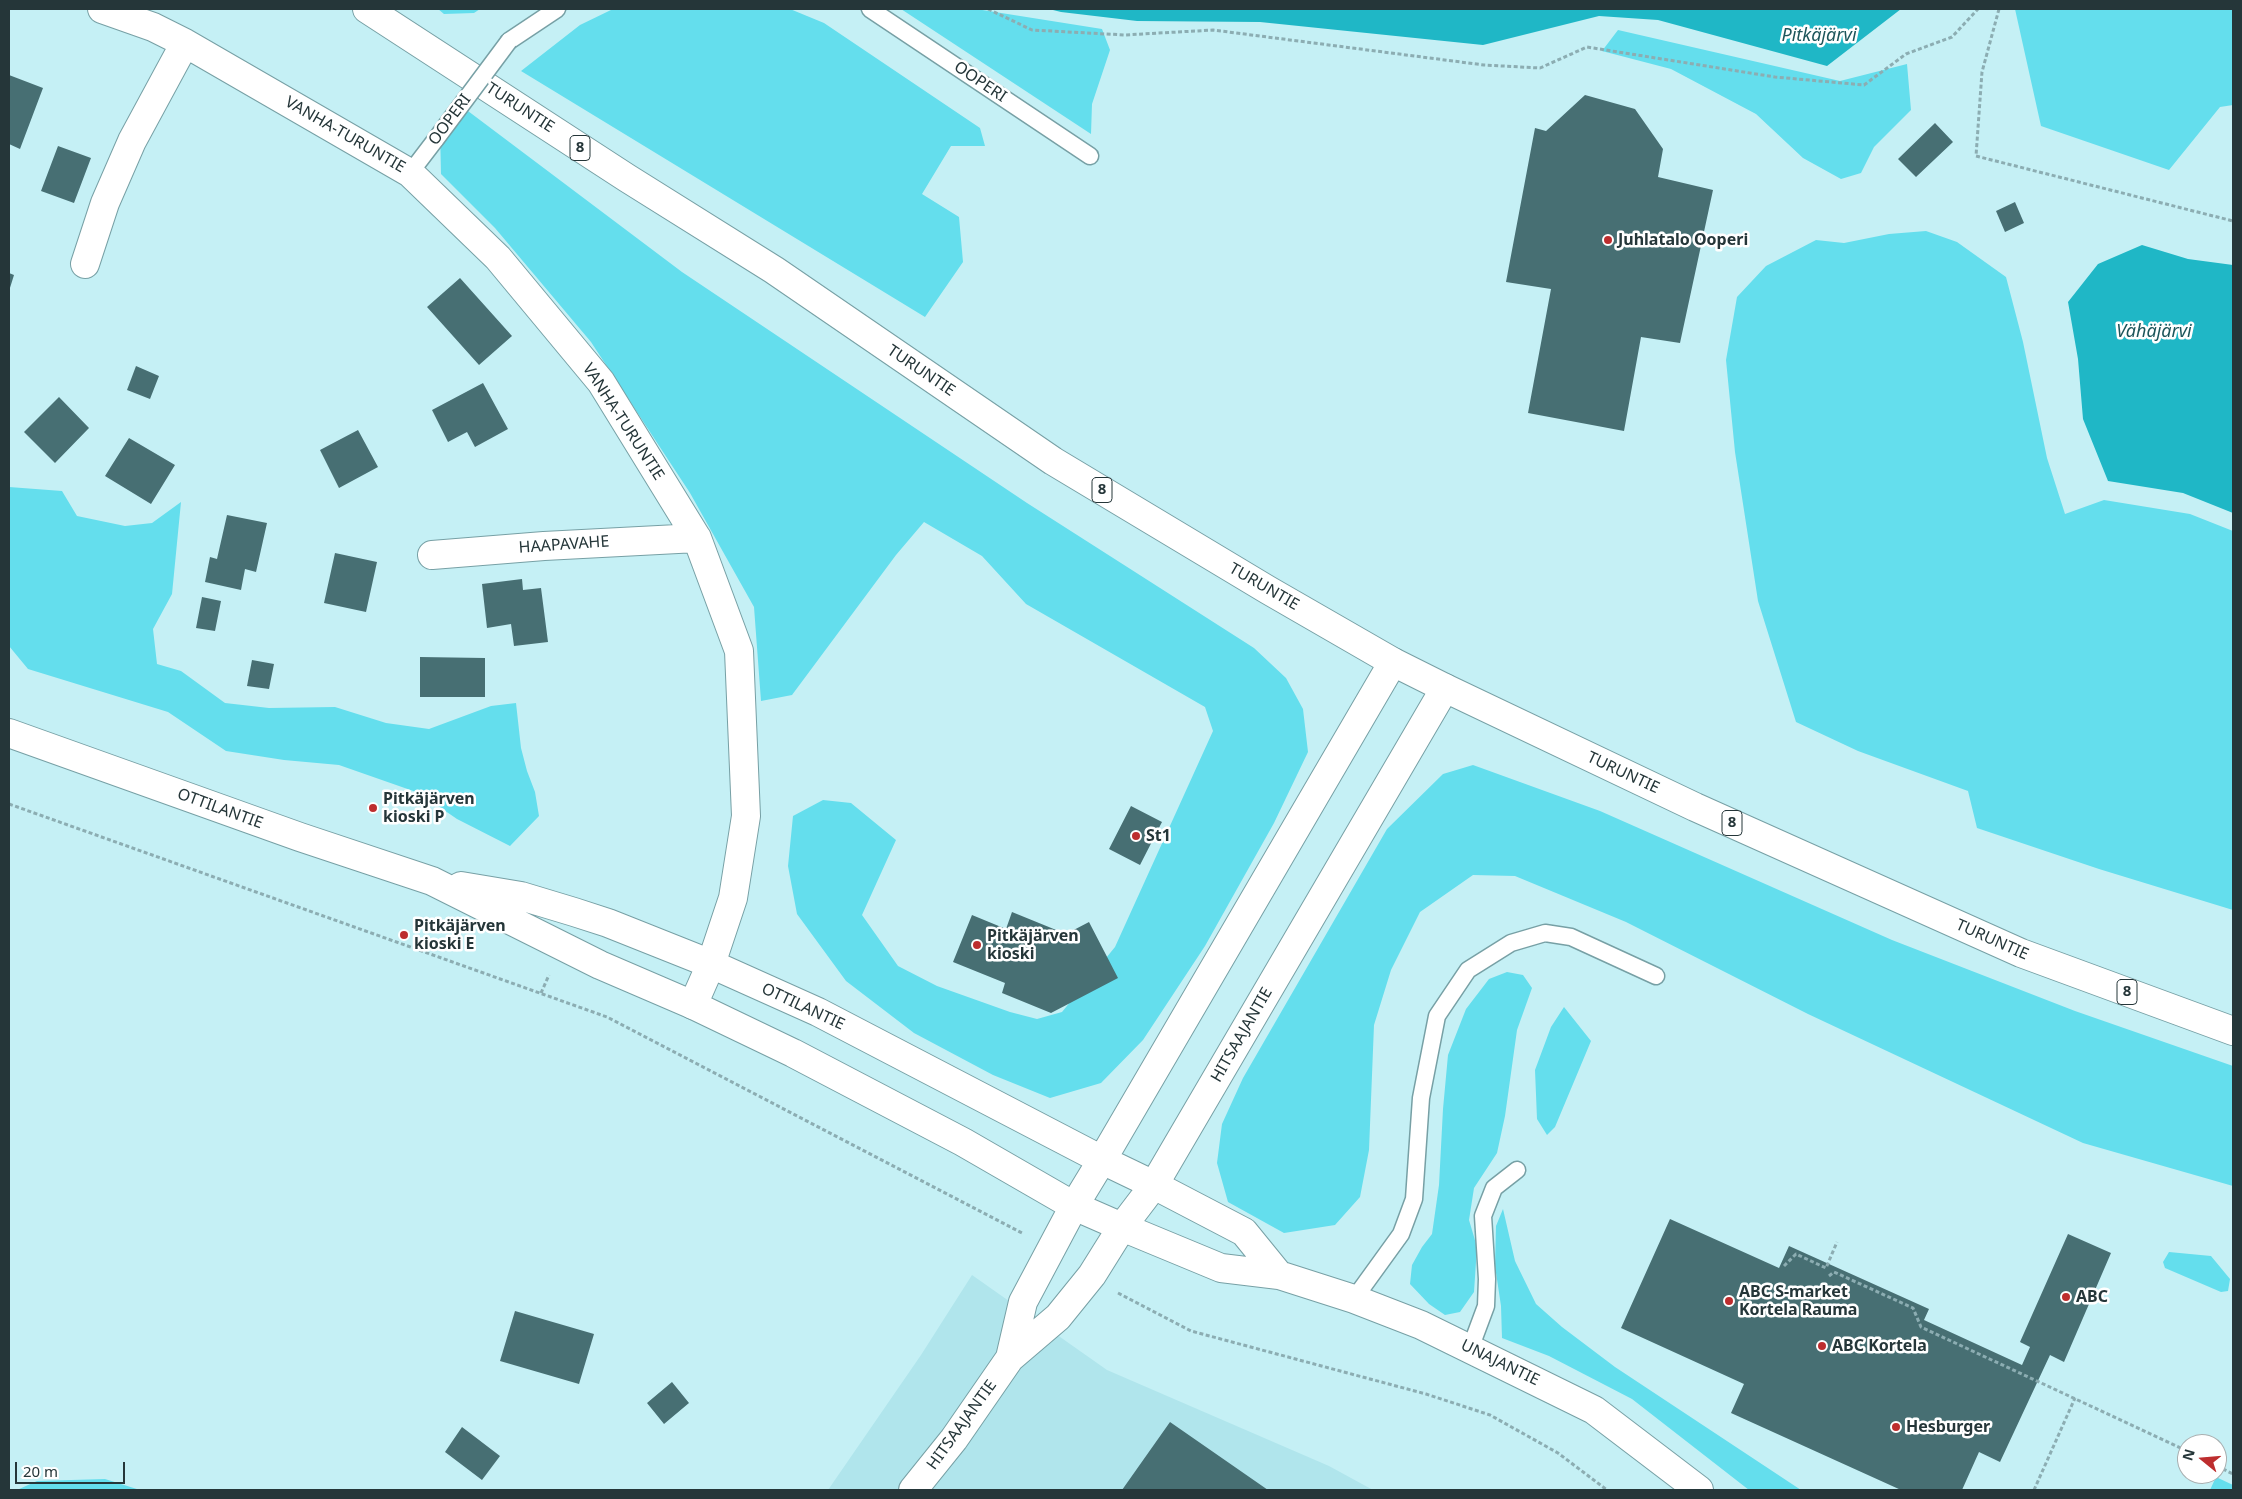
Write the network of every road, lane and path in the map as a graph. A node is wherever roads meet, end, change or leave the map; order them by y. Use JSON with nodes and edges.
{"nodes":[{"id":1,"x":102,"y":9,"type":"edge"},
{"id":2,"x":367,"y":9,"type":"edge"},
{"id":3,"x":557,"y":9,"type":"edge"},
{"id":4,"x":870,"y":9,"type":"edge"},
{"id":5,"x":988,"y":9,"type":"edge"},
{"id":6,"x":1978,"y":9,"type":"edge"},
{"id":7,"x":1999,"y":9,"type":"edge"},
{"id":8,"x":185,"y":43,"type":"junction"},
{"id":9,"x":1090,"y":156,"type":"dead end"},
{"id":10,"x":410,"y":173,"type":"junction"},
{"id":11,"x":2233,"y":221,"type":"edge"},
{"id":12,"x":85,"y":264,"type":"dead end"},
{"id":13,"x":697,"y":538,"type":"junction"},
{"id":14,"x":432,"y":555,"type":"dead end"},
{"id":15,"x":1393,"y":662,"type":"junction"},
{"id":16,"x":1445,"y":688,"type":"junction"},
{"id":17,"x":9,"y":733,"type":"edge"},
{"id":18,"x":9,"y":804,"type":"edge"},
{"id":19,"x":432,"y":881,"type":"junction"},
{"id":20,"x":711,"y":964,"type":"junction"},
{"id":21,"x":1656,"y":976,"type":"dead end"},
{"id":22,"x":693,"y":1004,"type":"junction"},
{"id":23,"x":2233,"y":1031,"type":"edge"},
{"id":24,"x":1102,"y":1160,"type":"junction"},
{"id":25,"x":1517,"y":1170,"type":"dead end"},
{"id":26,"x":1154,"y":1185,"type":"junction"},
{"id":27,"x":1074,"y":1206,"type":"junction"},
{"id":28,"x":1122,"y":1227,"type":"junction"},
{"id":29,"x":1837,"y":1242,"type":"dead end"},
{"id":30,"x":1051,"y":1249,"type":"junction"},
{"id":31,"x":1784,"y":1266,"type":"dead end"},
{"id":32,"x":1092,"y":1275,"type":"junction"},
{"id":33,"x":1279,"y":1275,"type":"junction"},
{"id":34,"x":1829,"y":1276,"type":"dead end"},
{"id":35,"x":1354,"y":1299,"type":"junction"},
{"id":36,"x":1470,"y":1349,"type":"junction"},
{"id":37,"x":1010,"y":1358,"type":"junction"},
{"id":38,"x":2075,"y":1398,"type":"junction"},
{"id":39,"x":2177,"y":1446,"type":"edge"},
{"id":40,"x":914,"y":1490,"type":"edge"},
{"id":41,"x":1607,"y":1490,"type":"edge"},
{"id":42,"x":1699,"y":1490,"type":"edge"},
{"id":43,"x":2034,"y":1490,"type":"edge"}],
"edges":[{"from":1,"to":8,"type":"main road","name":"VANHA-TURUNTIE"},
{"from":2,"to":15,"type":"main road","name":"TURUNTIE","number":"8"},
{"from":3,"to":10,"type":"lane","name":"OOPERI","bridge":true},
{"from":4,"to":9,"type":"lane","name":"OOPERI"},
{"from":5,"to":6,"type":"path"},
{"from":7,"to":11,"type":"path"},
{"from":8,"to":10,"type":"main road","name":"VANHA-TURUNTIE"},
{"from":8,"to":12,"type":"main road"},
{"from":10,"to":13,"type":"main road","name":"VANHA-TURUNTIE"},
{"from":13,"to":14,"type":"main road","name":"HAAPAVAHE"},
{"from":13,"to":20,"type":"main road","name":"VANHA-TURUNTIE"},
{"from":15,"to":16,"type":"main road","name":"TURUNTIE","number":"8"},
{"from":15,"to":24,"type":"main road","name":"HITSAAJANTIE"},
{"from":16,"to":23,"type":"main road","name":"TURUNTIE","number":"8"},
{"from":16,"to":26,"type":"main road","name":"HITSAAJANTIE"},
{"from":17,"to":19,"type":"main road","name":"OTTILANTIE"},
{"from":18,"to":30,"type":"path"},
{"from":19,"to":20,"type":"main road","name":"OTTILANTIE"},
{"from":19,"to":22,"type":"main road","name":"OTTILANTIE"},
{"from":20,"to":22,"type":"main road","name":"VANHA-TURUNTIE"},
{"from":20,"to":24,"type":"main road","name":"OTTILANTIE"},
{"from":21,"to":35,"type":"lane"},
{"from":22,"to":27,"type":"main road","name":"OTTILANTIE"},
{"from":24,"to":26,"type":"main road","name":"OTTILANTIE"},
{"from":24,"to":27,"type":"main road","name":"HITSAAJANTIE"},
{"from":25,"to":36,"type":"lane"},
{"from":26,"to":28,"type":"main road","name":"HITSAAJANTIE"},
{"from":26,"to":33,"type":"main road"},
{"from":27,"to":28,"type":"main road","name":"OTTILANTIE"},
{"from":27,"to":30,"type":"main road","name":"HITSAAJANTIE"},
{"from":28,"to":32,"type":"main road","name":"HITSAAJANTIE"},
{"from":28,"to":33,"type":"main road","name":"UNAJANTIE"},
{"from":29,"to":31,"type":"path"},
{"from":30,"to":37,"type":"main road","name":"HITSAAJANTIE"},
{"from":32,"to":37,"type":"main road","name":"HITSAAJANTIE"},
{"from":32,"to":41,"type":"path"},
{"from":33,"to":35,"type":"main road","name":"UNAJANTIE"},
{"from":34,"to":38,"type":"path"},
{"from":35,"to":36,"type":"main road","name":"UNAJANTIE"},
{"from":36,"to":42,"type":"main road","name":"UNAJANTIE"},
{"from":37,"to":40,"type":"main road","name":"HITSAAJANTIE"},
{"from":38,"to":39,"type":"path"},
{"from":38,"to":43,"type":"path"}]}
